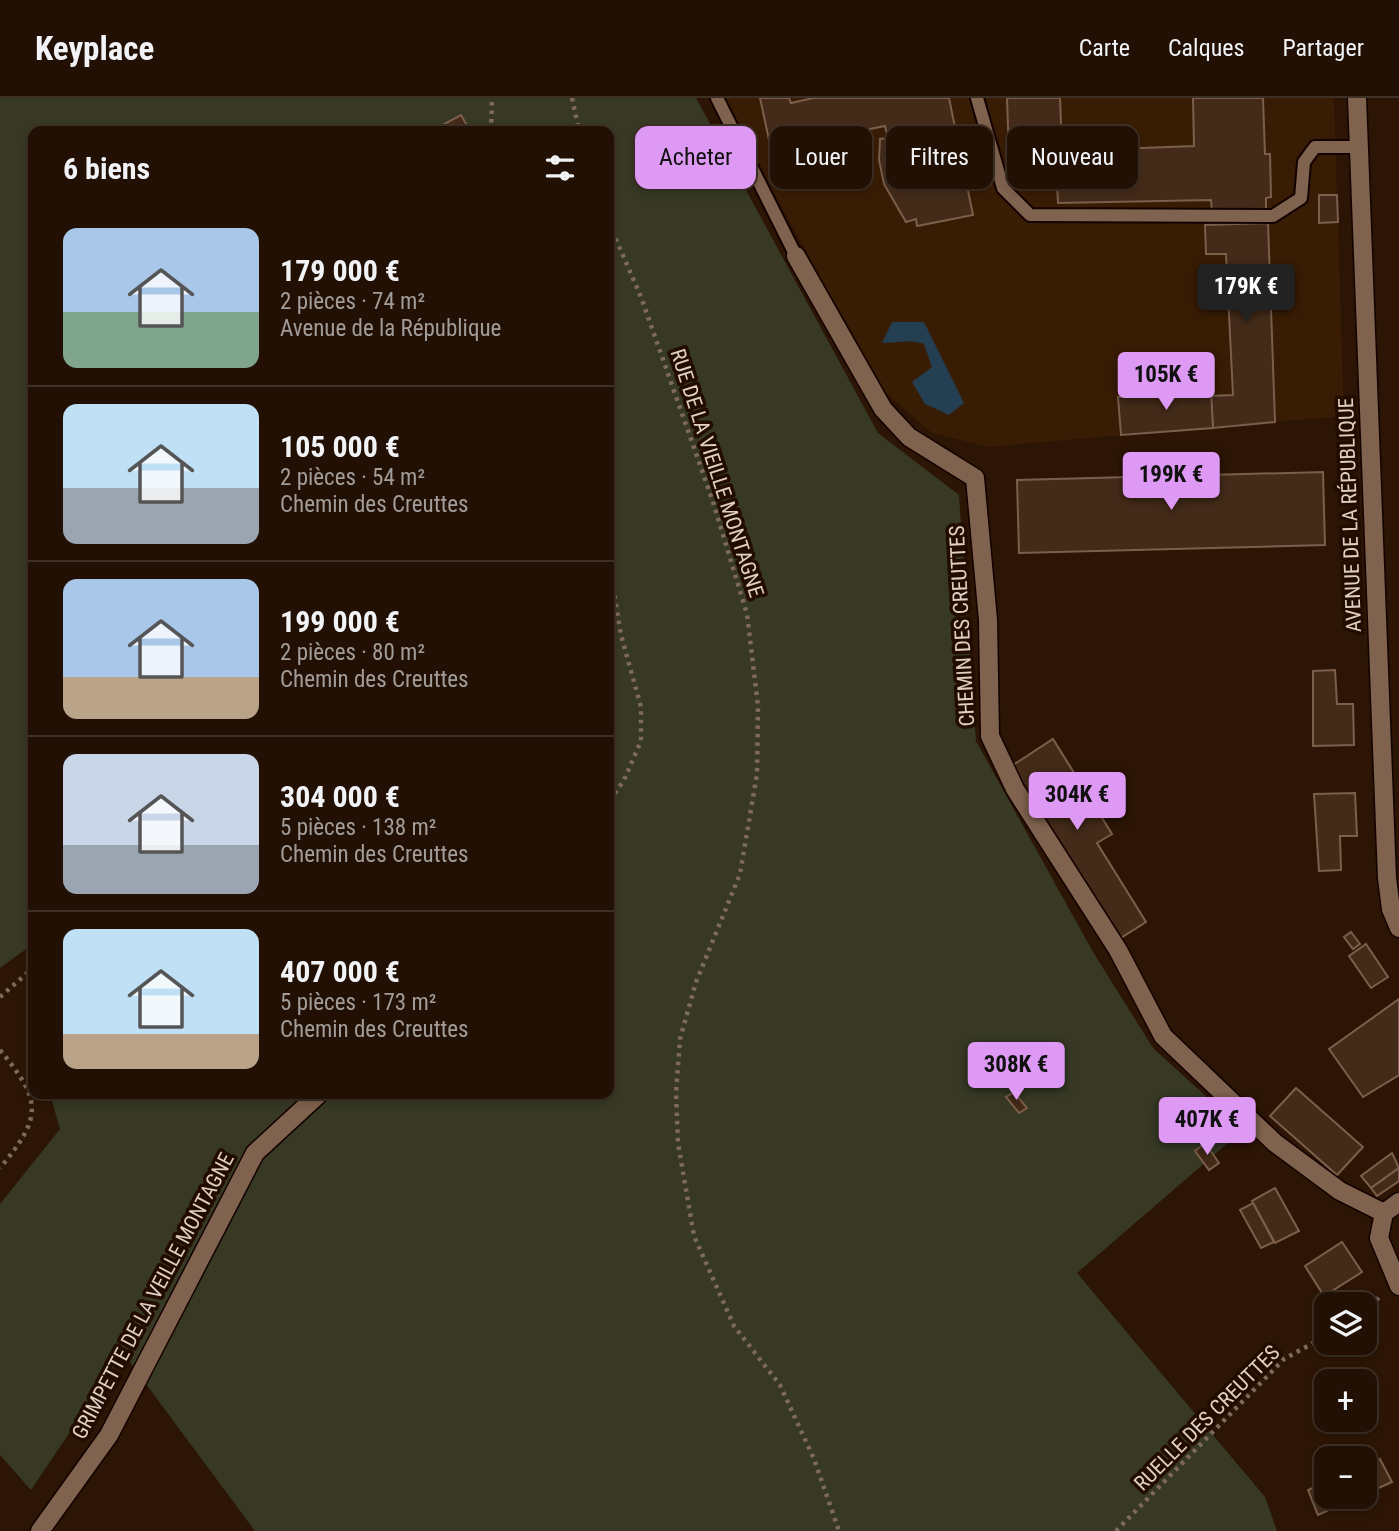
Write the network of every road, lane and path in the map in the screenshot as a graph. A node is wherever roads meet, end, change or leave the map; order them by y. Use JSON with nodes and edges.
{"nodes":[{"id":1,"x":492,"y":98,"type":"edge"},
{"id":2,"x":572,"y":98,"type":"edge"},
{"id":3,"x":717,"y":98,"type":"edge"},
{"id":4,"x":977,"y":98,"type":"edge"},
{"id":5,"x":1357,"y":98,"type":"edge"},
{"id":6,"x":491,"y":126,"type":"edge"},
{"id":7,"x":578,"y":126,"type":"edge"},
{"id":8,"x":1359,"y":147,"type":"junction"},
{"id":9,"x":614,"y":235,"type":"edge"},
{"id":10,"x":796,"y":256,"type":"joint"},
{"id":11,"x":614,"y":592,"type":"edge"},
{"id":12,"x":614,"y":795,"type":"edge"},
{"id":13,"x":1399,"y":928,"type":"edge"},
{"id":14,"x":28,"y":972,"type":"edge"},
{"id":15,"x":0,"y":996,"type":"edge"},
{"id":16,"x":0,"y":1050,"type":"edge"},
{"id":17,"x":28,"y":1087,"type":"edge"},
{"id":18,"x":31,"y":1099,"type":"edge"},
{"id":19,"x":314,"y":1099,"type":"edge"},
{"id":20,"x":0,"y":1168,"type":"edge"},
{"id":21,"x":1399,"y":1202,"type":"edge"},
{"id":22,"x":1384,"y":1213,"type":"junction"},
{"id":23,"x":1399,"y":1286,"type":"edge"},
{"id":24,"x":1314,"y":1343,"type":"edge"},
{"id":25,"x":40,"y":1531,"type":"edge"},
{"id":26,"x":839,"y":1531,"type":"edge"},
{"id":27,"x":1116,"y":1531,"type":"edge"}],
"edges":[{"from":1,"to":6,"type":"path"},
{"from":2,"to":7,"type":"path"},
{"from":3,"to":10,"type":"lane","name":"CHEMIN DES CREUTTES"},
{"from":4,"to":8,"type":"lane"},
{"from":5,"to":8,"type":"street","name":"AVENUE DE LA RÉPUBLIQUE"},
{"from":8,"to":13,"type":"street","name":"AVENUE DE LA RÉPUBLIQUE"},
{"from":9,"to":26,"type":"path","name":"RUE DE LA VIEILLE MONTAGNE"},
{"from":10,"to":22,"type":"street","name":"CHEMIN DES CREUTTES"},
{"from":11,"to":12,"type":"path"},
{"from":14,"to":15,"type":"path"},
{"from":16,"to":17,"type":"path"},
{"from":18,"to":20,"type":"path"},
{"from":19,"to":25,"type":"street","name":"GRIMPETTE DE LA VEILLE MONTAGNE"},
{"from":21,"to":22,"type":"street"},
{"from":22,"to":23,"type":"street"},
{"from":24,"to":27,"type":"path","name":"RUELLE DES CREUTTES"}]}
